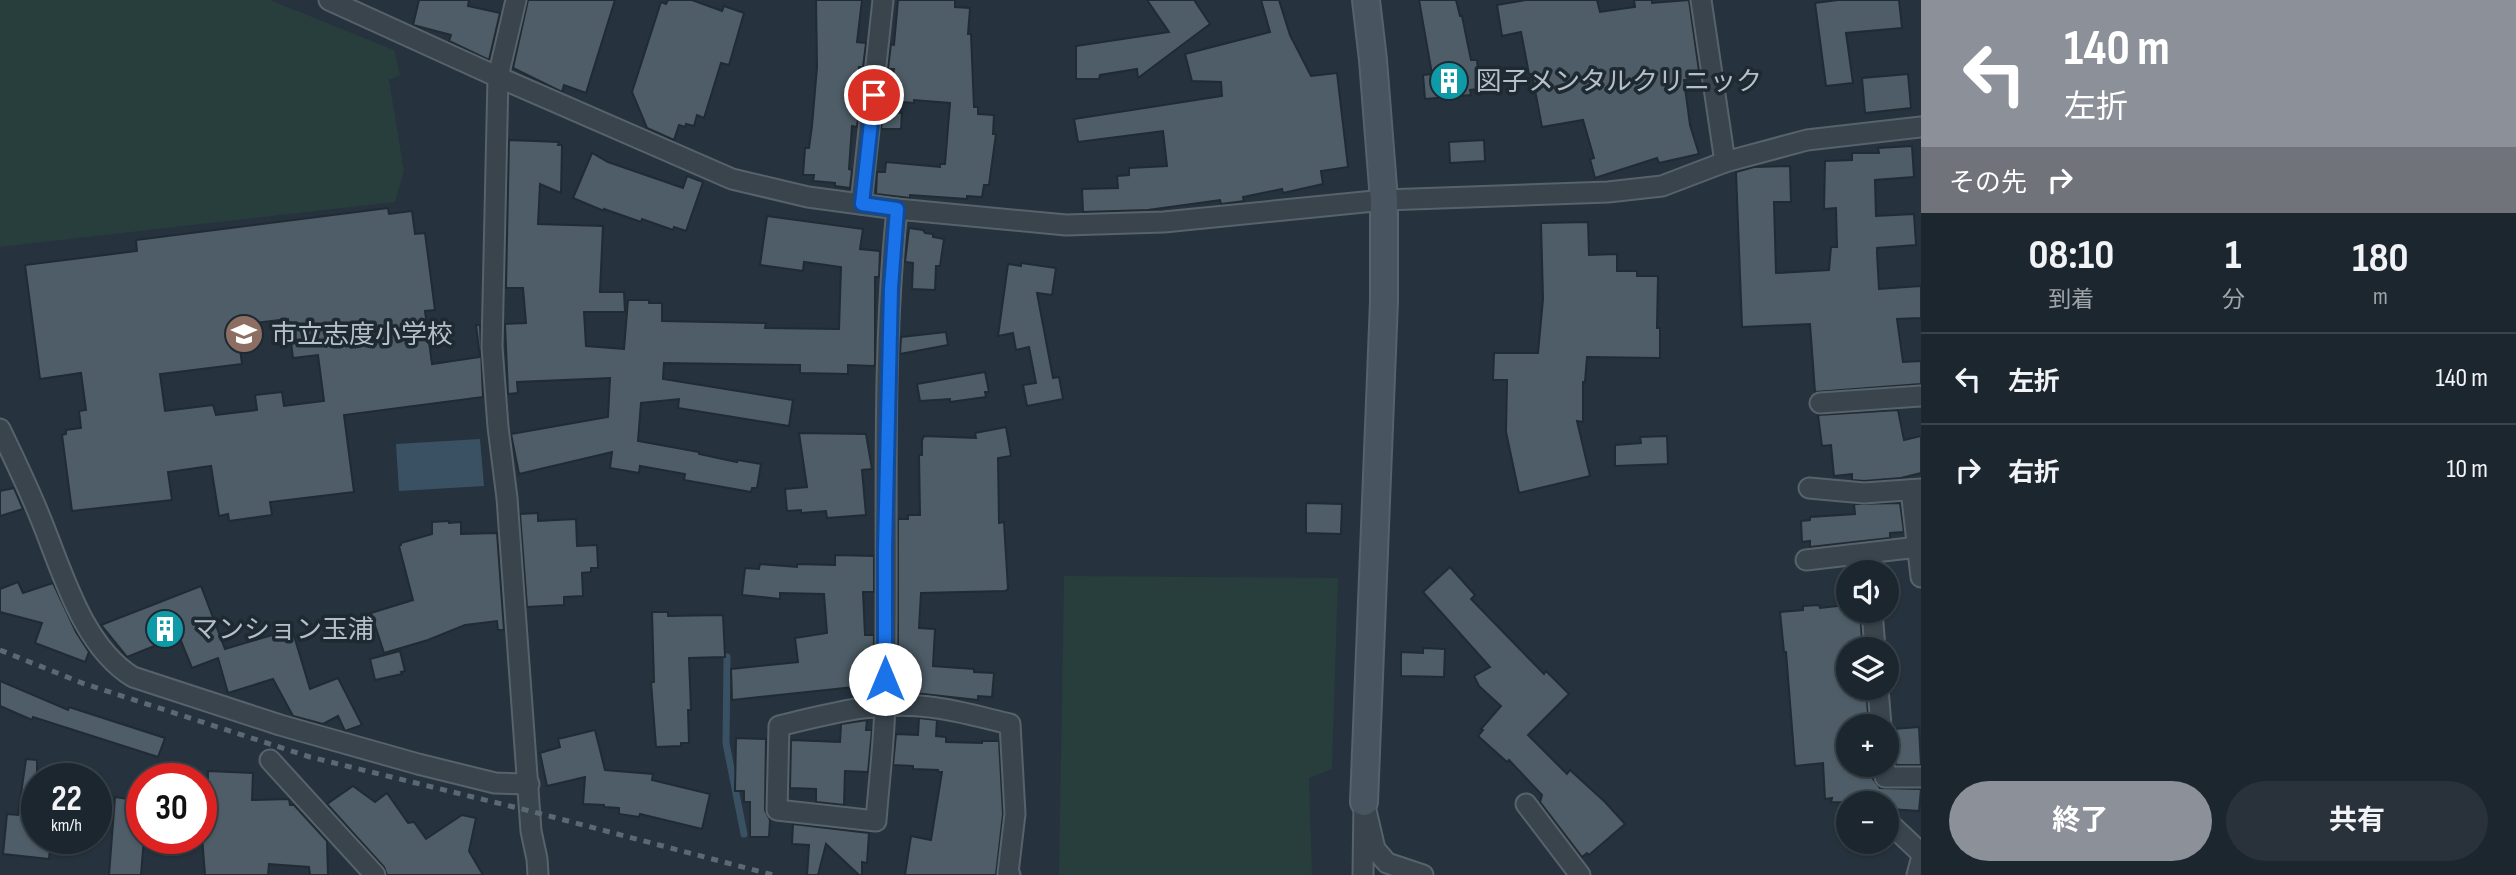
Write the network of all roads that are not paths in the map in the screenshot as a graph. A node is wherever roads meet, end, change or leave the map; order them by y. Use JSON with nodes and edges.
{"nodes":[{"id":1,"x":329,"y":0,"type":"edge"},
{"id":2,"x":516,"y":0,"type":"edge"},
{"id":3,"x":883,"y":0,"type":"edge"},
{"id":4,"x":1366,"y":0,"type":"edge"},
{"id":5,"x":1701,"y":0,"type":"edge"},
{"id":6,"x":498,"y":77,"type":"junction"},
{"id":7,"x":1921,"y":127,"type":"edge"},
{"id":8,"x":1725,"y":162,"type":"junction"},
{"id":9,"x":1384,"y":200,"type":"junction"},
{"id":10,"x":862,"y":204,"type":"junction"},
{"id":11,"x":897,"y":209,"type":"junction"},
{"id":12,"x":1921,"y":396,"type":"edge"},
{"id":13,"x":1821,"y":403,"type":"dead end"},
{"id":14,"x":0,"y":429,"type":"edge"},
{"id":15,"x":1809,"y":488,"type":"dead end"},
{"id":16,"x":1916,"y":489,"type":"edge"},
{"id":17,"x":1918,"y":547,"type":"junction"},
{"id":18,"x":1806,"y":560,"type":"dead end"},
{"id":19,"x":1877,"y":560,"type":"edge"},
{"id":20,"x":1836,"y":561,"type":"edge"},
{"id":21,"x":1921,"y":577,"type":"edge"},
{"id":22,"x":885,"y":705,"type":"junction"},
{"id":23,"x":270,"y":760,"type":"dead end"},
{"id":24,"x":1899,"y":776,"type":"edge"},
{"id":25,"x":1921,"y":777,"type":"edge"},
{"id":26,"x":529,"y":784,"type":"junction"},
{"id":27,"x":1364,"y":802,"type":"junction"},
{"id":28,"x":1526,"y":804,"type":"dead end"},
{"id":29,"x":1899,"y":832,"type":"edge"},
{"id":30,"x":1921,"y":853,"type":"edge"},
{"id":31,"x":1921,"y":859,"type":"edge"},
{"id":32,"x":375,"y":875,"type":"edge"},
{"id":33,"x":538,"y":875,"type":"edge"},
{"id":34,"x":1010,"y":875,"type":"edge"},
{"id":35,"x":1363,"y":875,"type":"edge"},
{"id":36,"x":1423,"y":875,"type":"edge"},
{"id":37,"x":1580,"y":875,"type":"edge"},
{"id":38,"x":1917,"y":875,"type":"edge"}],
"edges":[{"from":1,"to":6,"type":"street"},
{"from":2,"to":6,"type":"street"},
{"from":3,"to":10,"type":"street"},
{"from":4,"to":9,"type":"street"},
{"from":5,"to":8,"type":"street"},
{"from":6,"to":10,"type":"street"},
{"from":6,"to":26,"type":"street"},
{"from":7,"to":8,"type":"street"},
{"from":8,"to":9,"type":"street"},
{"from":9,"to":11,"type":"street"},
{"from":9,"to":27,"type":"street"},
{"from":10,"to":11,"type":"street"},
{"from":11,"to":22,"type":"street"},
{"from":12,"to":13,"type":"street"},
{"from":14,"to":26,"type":"street"},
{"from":15,"to":16,"type":"street"},
{"from":16,"to":17,"type":"street"},
{"from":17,"to":19,"type":"street"},
{"from":17,"to":21,"type":"street"},
{"from":18,"to":20,"type":"street"},
{"from":22,"to":22,"type":"street"},
{"from":22,"to":34,"type":"street"},
{"from":23,"to":32,"type":"street"},
{"from":24,"to":25,"type":"street"},
{"from":26,"to":33,"type":"street"},
{"from":27,"to":35,"type":"street"},
{"from":27,"to":36,"type":"street"},
{"from":28,"to":37,"type":"street"},
{"from":29,"to":30,"type":"street"},
{"from":31,"to":38,"type":"street"}]}
